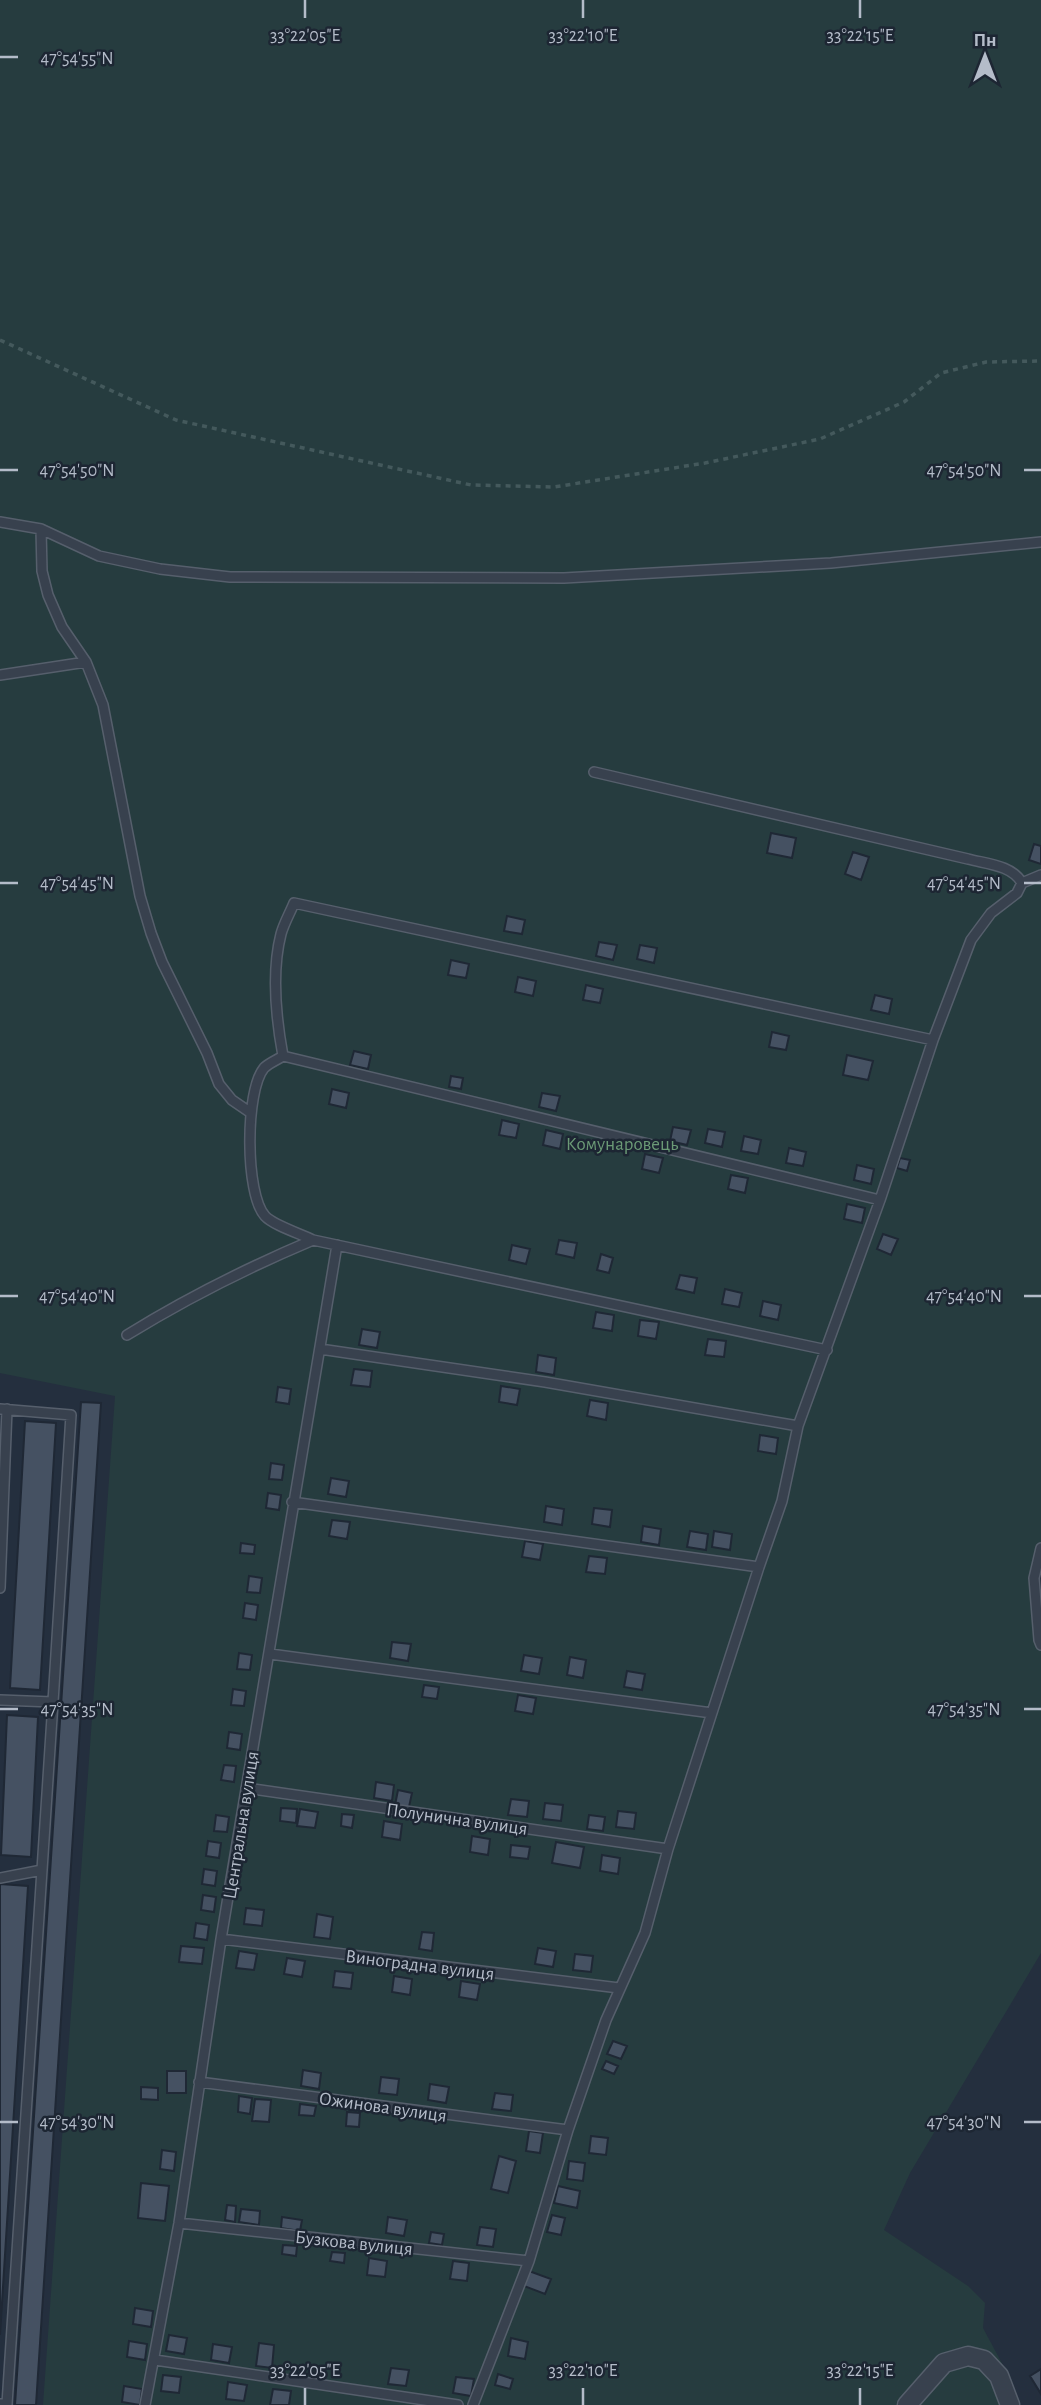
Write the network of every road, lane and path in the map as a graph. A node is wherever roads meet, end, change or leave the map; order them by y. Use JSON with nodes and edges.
{"nodes":[{"id":1,"x":0,"y":340,"type":"edge"},
{"id":2,"x":1041,"y":361,"type":"edge"},
{"id":3,"x":0,"y":522,"type":"edge"},
{"id":4,"x":41,"y":530,"type":"junction"},
{"id":5,"x":1041,"y":542,"type":"edge"},
{"id":6,"x":86,"y":662,"type":"junction"},
{"id":7,"x":0,"y":676,"type":"edge"},
{"id":8,"x":594,"y":772,"type":"dead end"},
{"id":9,"x":1041,"y":876,"type":"edge"},
{"id":10,"x":1022,"y":883,"type":"junction"},
{"id":11,"x":933,"y":1040,"type":"junction"},
{"id":12,"x":283,"y":1056,"type":"junction"},
{"id":13,"x":251,"y":1113,"type":"junction"},
{"id":14,"x":880,"y":1200,"type":"junction"},
{"id":15,"x":313,"y":1240,"type":"junction"},
{"id":16,"x":337,"y":1245,"type":"junction"},
{"id":17,"x":127,"y":1335,"type":"dead end"},
{"id":18,"x":320,"y":1349,"type":"junction"},
{"id":19,"x":827,"y":1350,"type":"junction"},
{"id":20,"x":4,"y":1409,"type":"edge"},
{"id":21,"x":798,"y":1426,"type":"junction"},
{"id":22,"x":292,"y":1502,"type":"junction"},
{"id":23,"x":1041,"y":1548,"type":"edge"},
{"id":24,"x":759,"y":1567,"type":"junction"},
{"id":25,"x":0,"y":1588,"type":"edge"},
{"id":26,"x":1041,"y":1644,"type":"edge"},
{"id":27,"x":270,"y":1654,"type":"junction"},
{"id":28,"x":0,"y":1700,"type":"edge"},
{"id":29,"x":53,"y":1702,"type":"junction"},
{"id":30,"x":712,"y":1713,"type":"junction"},
{"id":31,"x":246,"y":1788,"type":"junction"},
{"id":32,"x":668,"y":1849,"type":"junction"},
{"id":33,"x":42,"y":1870,"type":"junction"},
{"id":34,"x":0,"y":1878,"type":"edge"},
{"id":35,"x":221,"y":1939,"type":"junction"},
{"id":36,"x":618,"y":1989,"type":"junction"},
{"id":37,"x":199,"y":2082,"type":"junction"},
{"id":38,"x":568,"y":2130,"type":"junction"},
{"id":39,"x":179,"y":2223,"type":"junction"},
{"id":40,"x":528,"y":2261,"type":"junction"},
{"id":41,"x":155,"y":2360,"type":"junction"},
{"id":42,"x":5,"y":2404,"type":"edge"},
{"id":43,"x":145,"y":2405,"type":"edge"},
{"id":44,"x":458,"y":2405,"type":"edge"},
{"id":45,"x":473,"y":2405,"type":"edge"},
{"id":46,"x":907,"y":2405,"type":"edge"},
{"id":47,"x":1010,"y":2405,"type":"edge"}],
"edges":[{"from":1,"to":2,"type":"path"},
{"from":3,"to":4,"type":"lane"},
{"from":4,"to":5,"type":"lane"},
{"from":4,"to":6,"type":"lane"},
{"from":6,"to":7,"type":"lane"},
{"from":6,"to":13,"type":"lane"},
{"from":8,"to":10,"type":"lane"},
{"from":9,"to":10,"type":"lane"},
{"from":10,"to":11,"type":"lane"},
{"from":11,"to":12,"type":"lane"},
{"from":11,"to":14,"type":"lane"},
{"from":12,"to":13,"type":"lane"},
{"from":12,"to":14,"type":"lane"},
{"from":13,"to":15,"type":"lane"},
{"from":14,"to":19,"type":"lane"},
{"from":15,"to":16,"type":"lane"},
{"from":15,"to":17,"type":"lane"},
{"from":16,"to":18,"type":"lane","name":"Центральна вулиця"},
{"from":16,"to":19,"type":"lane"},
{"from":18,"to":21,"type":"lane"},
{"from":18,"to":22,"type":"lane","name":"Центральна вулиця"},
{"from":19,"to":21,"type":"lane"},
{"from":20,"to":25,"type":"lane"},
{"from":20,"to":29,"type":"lane"},
{"from":21,"to":24,"type":"lane"},
{"from":22,"to":24,"type":"lane"},
{"from":22,"to":27,"type":"lane","name":"Центральна вулиця"},
{"from":23,"to":26,"type":"lane"},
{"from":24,"to":30,"type":"lane"},
{"from":27,"to":30,"type":"lane"},
{"from":27,"to":31,"type":"lane","name":"Центральна вулиця"},
{"from":28,"to":29,"type":"lane"},
{"from":29,"to":33,"type":"lane"},
{"from":30,"to":32,"type":"lane"},
{"from":31,"to":32,"type":"lane","name":"Полунична вулиця"},
{"from":31,"to":35,"type":"lane","name":"Центральна вулиця"},
{"from":32,"to":36,"type":"lane"},
{"from":33,"to":34,"type":"lane"},
{"from":33,"to":42,"type":"lane"},
{"from":35,"to":36,"type":"lane","name":"Виноградна вулиця"},
{"from":35,"to":37,"type":"lane","name":"Центральна вулиця"},
{"from":36,"to":38,"type":"lane"},
{"from":37,"to":38,"type":"lane","name":"Ожинова вулиця"},
{"from":37,"to":39,"type":"lane","name":"Центральна вулиця"},
{"from":38,"to":40,"type":"lane"},
{"from":39,"to":40,"type":"lane","name":"Бузкова вулиця"},
{"from":39,"to":41,"type":"lane","name":"Центральна вулиця"},
{"from":40,"to":45,"type":"lane"},
{"from":41,"to":43,"type":"lane","name":"Центральна вулиця"},
{"from":41,"to":44,"type":"lane"},
{"from":46,"to":47,"type":"street"}]}
